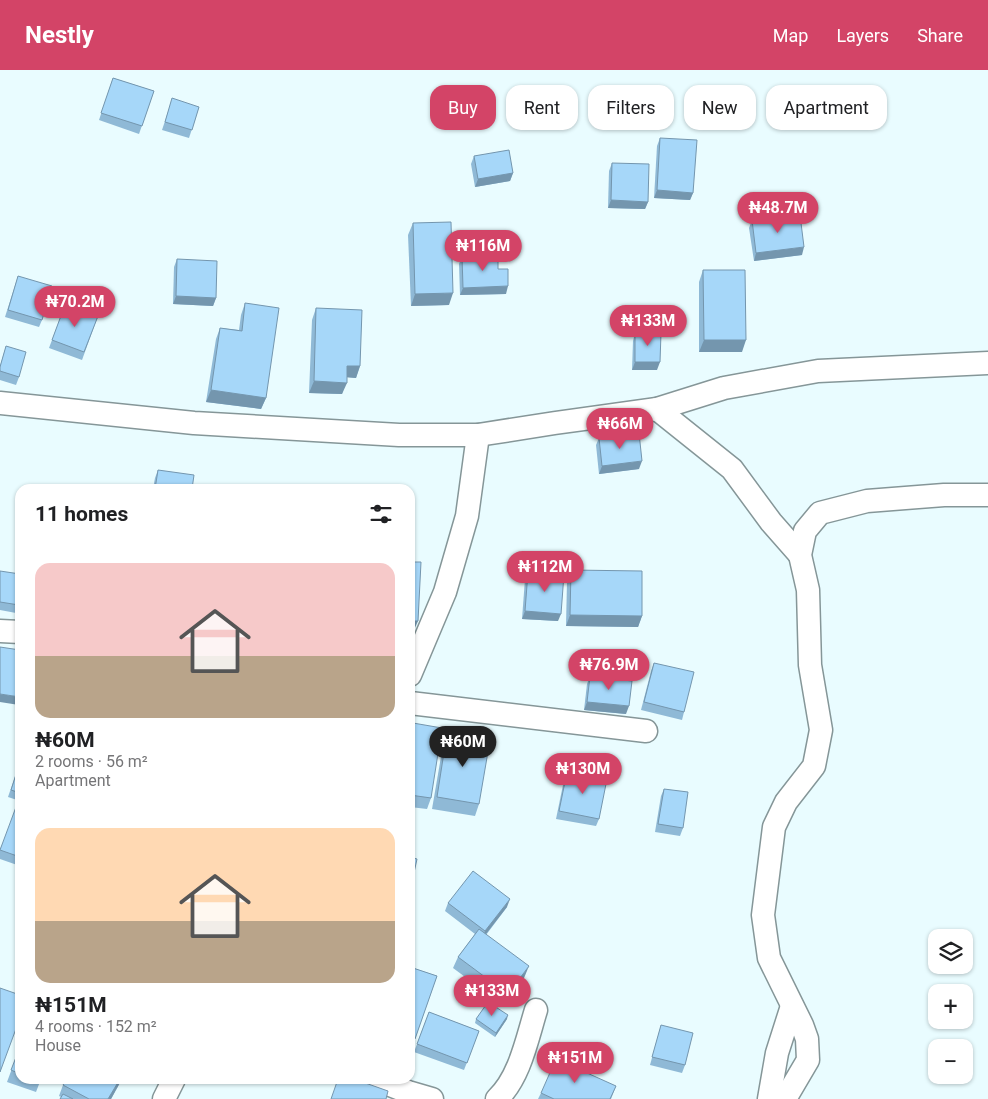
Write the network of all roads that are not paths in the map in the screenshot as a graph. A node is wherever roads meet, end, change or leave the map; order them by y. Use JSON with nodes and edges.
{"nodes":[{"id":1,"x":988,"y":363,"type":"edge"},
{"id":2,"x":0,"y":403,"type":"edge"},
{"id":3,"x":657,"y":409,"type":"junction"},
{"id":4,"x":478,"y":436,"type":"junction"},
{"id":5,"x":988,"y":495,"type":"edge"},
{"id":6,"x":800,"y":555,"type":"junction"},
{"id":7,"x":0,"y":630,"type":"edge"},
{"id":8,"x":15,"y":632,"type":"edge"},
{"id":9,"x":415,"y":662,"type":"edge"},
{"id":10,"x":415,"y":704,"type":"edge"},
{"id":11,"x":646,"y":731,"type":"dead end"},
{"id":12,"x":792,"y":1006,"type":"junction"},
{"id":13,"x":536,"y":1010,"type":"dead end"},
{"id":14,"x":172,"y":1084,"type":"edge"},
{"id":15,"x":388,"y":1084,"type":"edge"},
{"id":16,"x":422,"y":1098,"type":"edge"},
{"id":17,"x":164,"y":1099,"type":"edge"},
{"id":18,"x":497,"y":1099,"type":"edge"},
{"id":19,"x":769,"y":1099,"type":"edge"},
{"id":20,"x":785,"y":1099,"type":"edge"}],
"edges":[{"from":1,"to":3,"type":"street"},
{"from":2,"to":4,"type":"street"},
{"from":3,"to":4,"type":"street"},
{"from":3,"to":6,"type":"street"},
{"from":4,"to":9,"type":"street"},
{"from":5,"to":6,"type":"street"},
{"from":6,"to":12,"type":"street"},
{"from":7,"to":8,"type":"street"},
{"from":10,"to":11,"type":"street"},
{"from":12,"to":19,"type":"street"},
{"from":12,"to":20,"type":"street"},
{"from":13,"to":18,"type":"street"},
{"from":14,"to":17,"type":"street"},
{"from":15,"to":16,"type":"street"}]}
